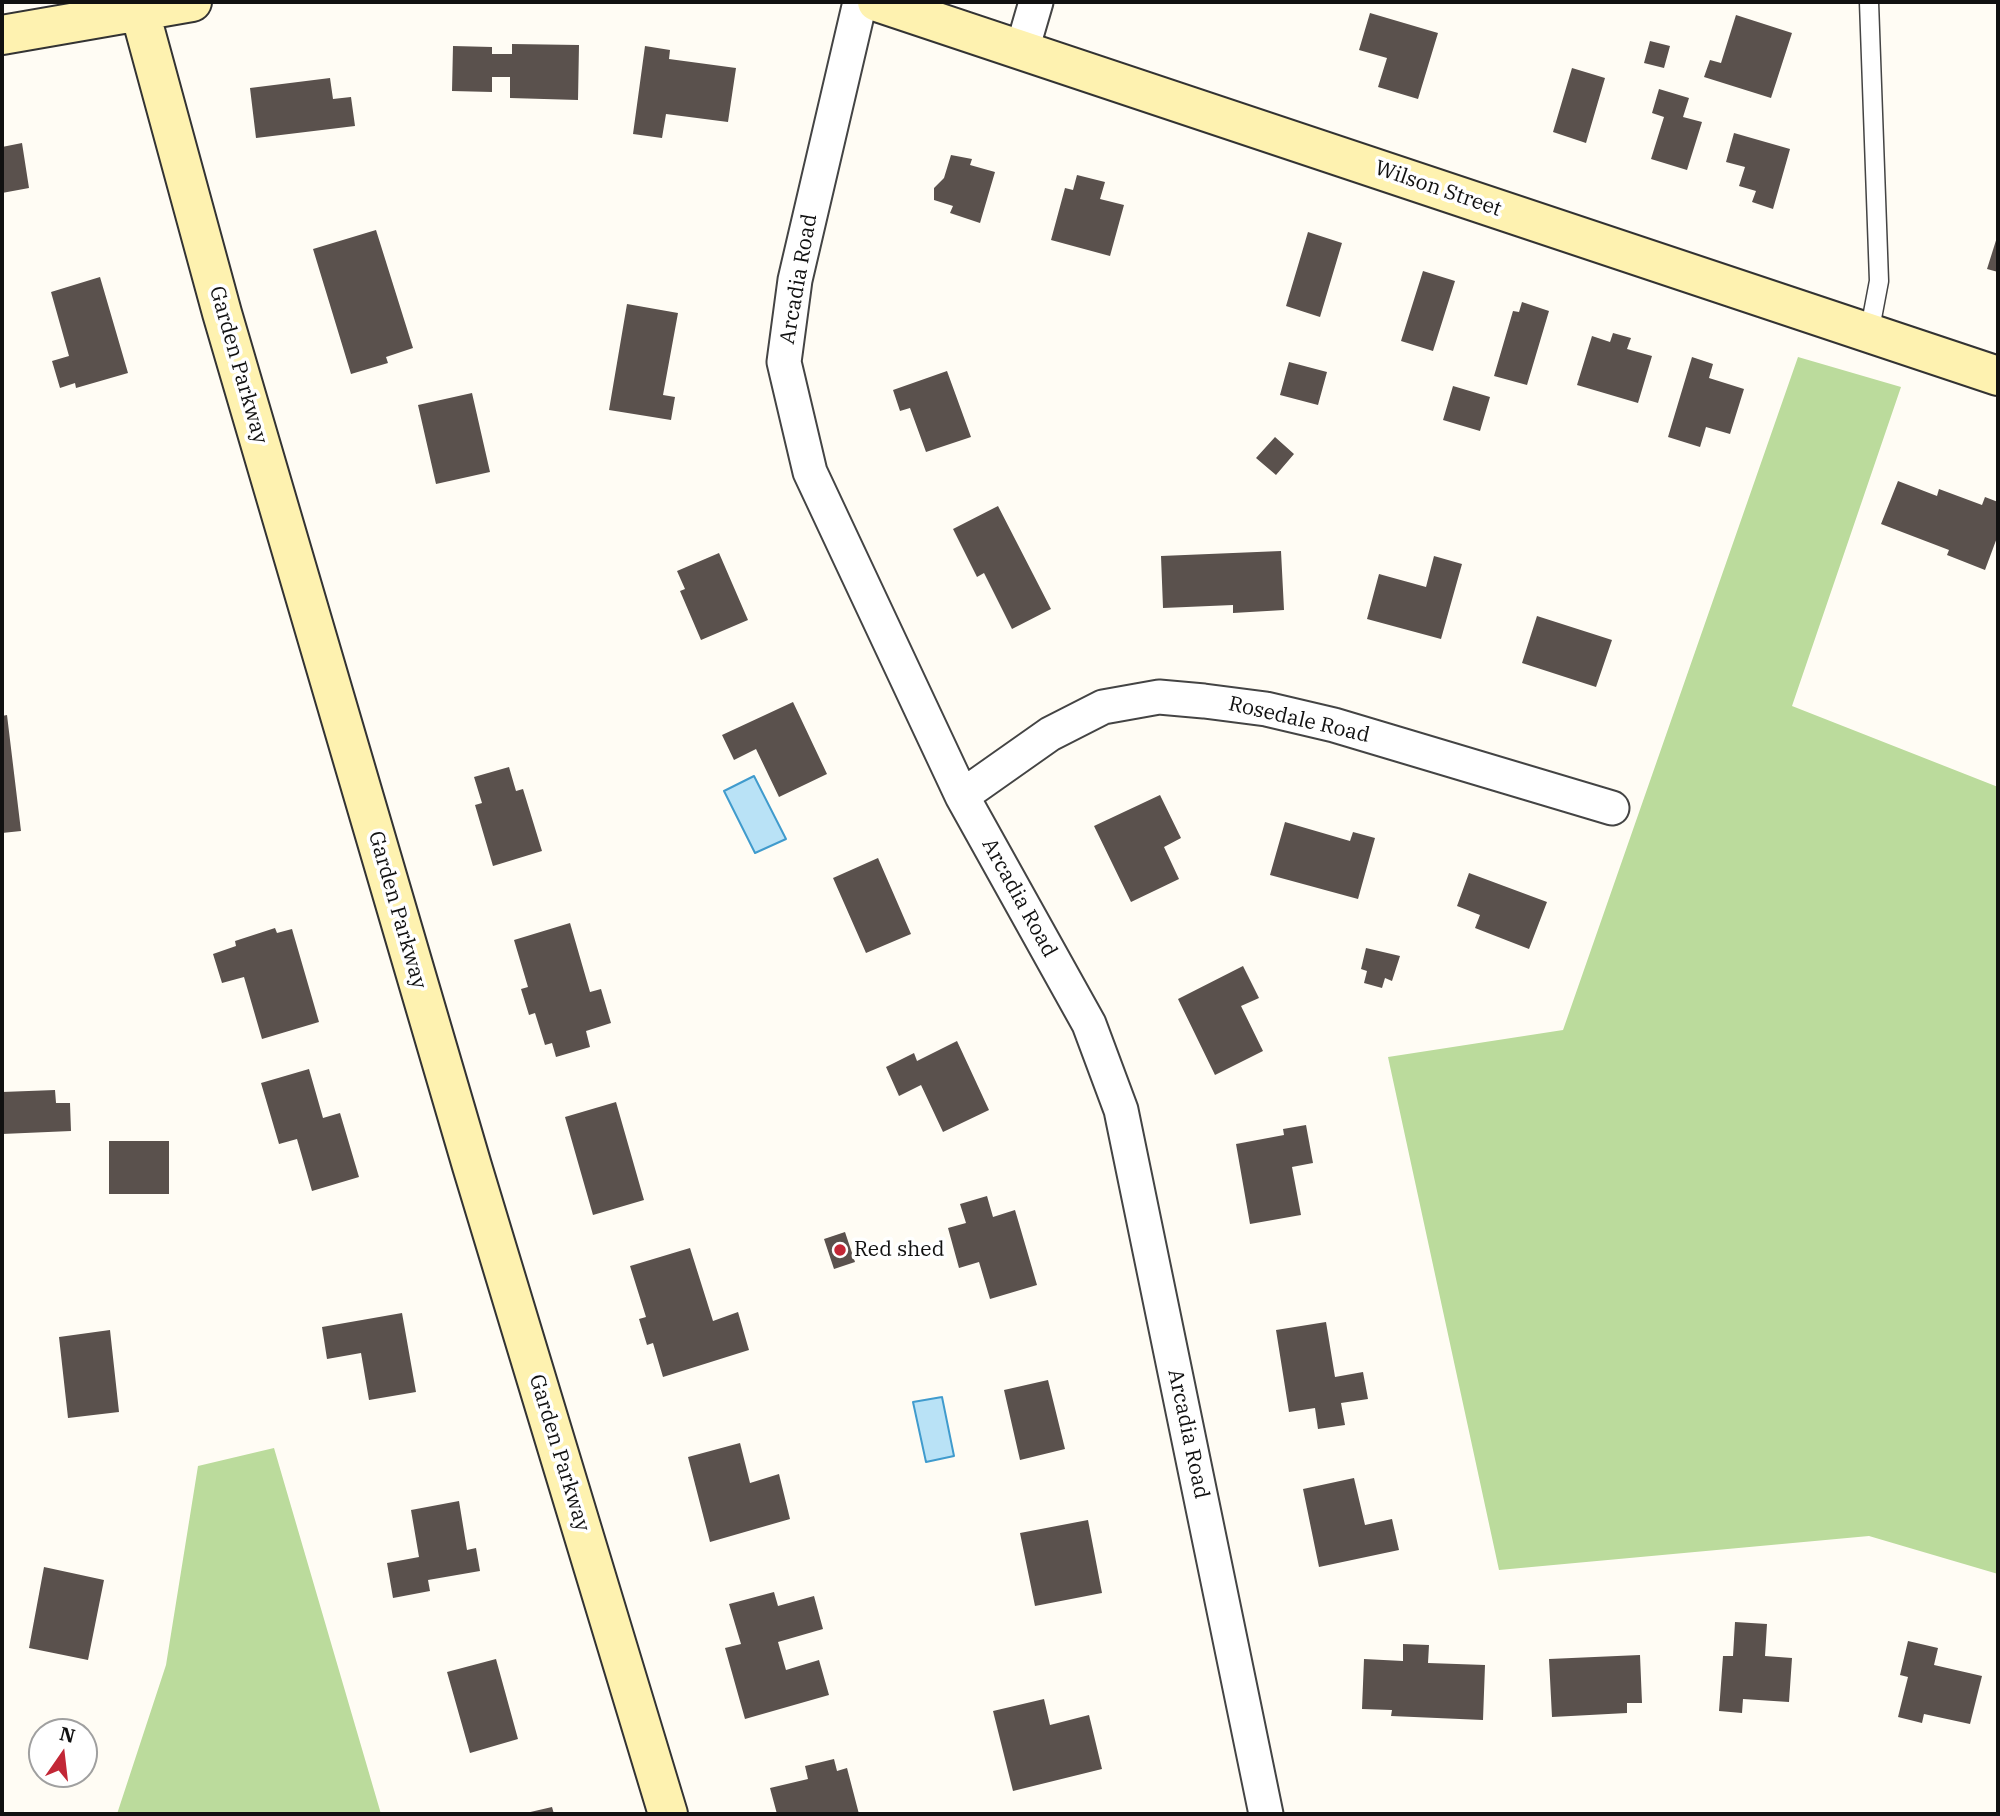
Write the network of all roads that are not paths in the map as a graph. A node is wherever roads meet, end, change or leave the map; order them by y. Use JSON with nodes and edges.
{"nodes":[{"id":1,"x":192,"y":2,"type":"edge"},
{"id":2,"x":860,"y":2,"type":"edge"},
{"id":3,"x":877,"y":2,"type":"edge"},
{"id":4,"x":1036,"y":2,"type":"edge"},
{"id":5,"x":1869,"y":2,"type":"edge"},
{"id":6,"x":139,"y":7,"type":"edge"},
{"id":7,"x":2,"y":35,"type":"edge"},
{"id":8,"x":1022,"y":50,"type":"junction"},
{"id":9,"x":1869,"y":334,"type":"junction"},
{"id":10,"x":1998,"y":376,"type":"edge"},
{"id":11,"x":962,"y":796,"type":"junction"},
{"id":12,"x":1612,"y":808,"type":"dead end"},
{"id":13,"x":668,"y":1814,"type":"edge"},
{"id":14,"x":1266,"y":1814,"type":"edge"}],
"edges":[{"from":1,"to":6,"type":"street"},
{"from":2,"to":11,"type":"street","name":"Arcadia Road"},
{"from":3,"to":8,"type":"street","name":"Wilson Street"},
{"from":4,"to":8,"type":"street"},
{"from":5,"to":9,"type":"lane"},
{"from":6,"to":7,"type":"street"},
{"from":6,"to":13,"type":"street","name":"Garden Parkway"},
{"from":8,"to":9,"type":"street","name":"Wilson Street"},
{"from":9,"to":10,"type":"street","name":"Wilson Street"},
{"from":11,"to":12,"type":"street","name":"Rosedale Road"},
{"from":11,"to":14,"type":"street","name":"Arcadia Road"}]}
